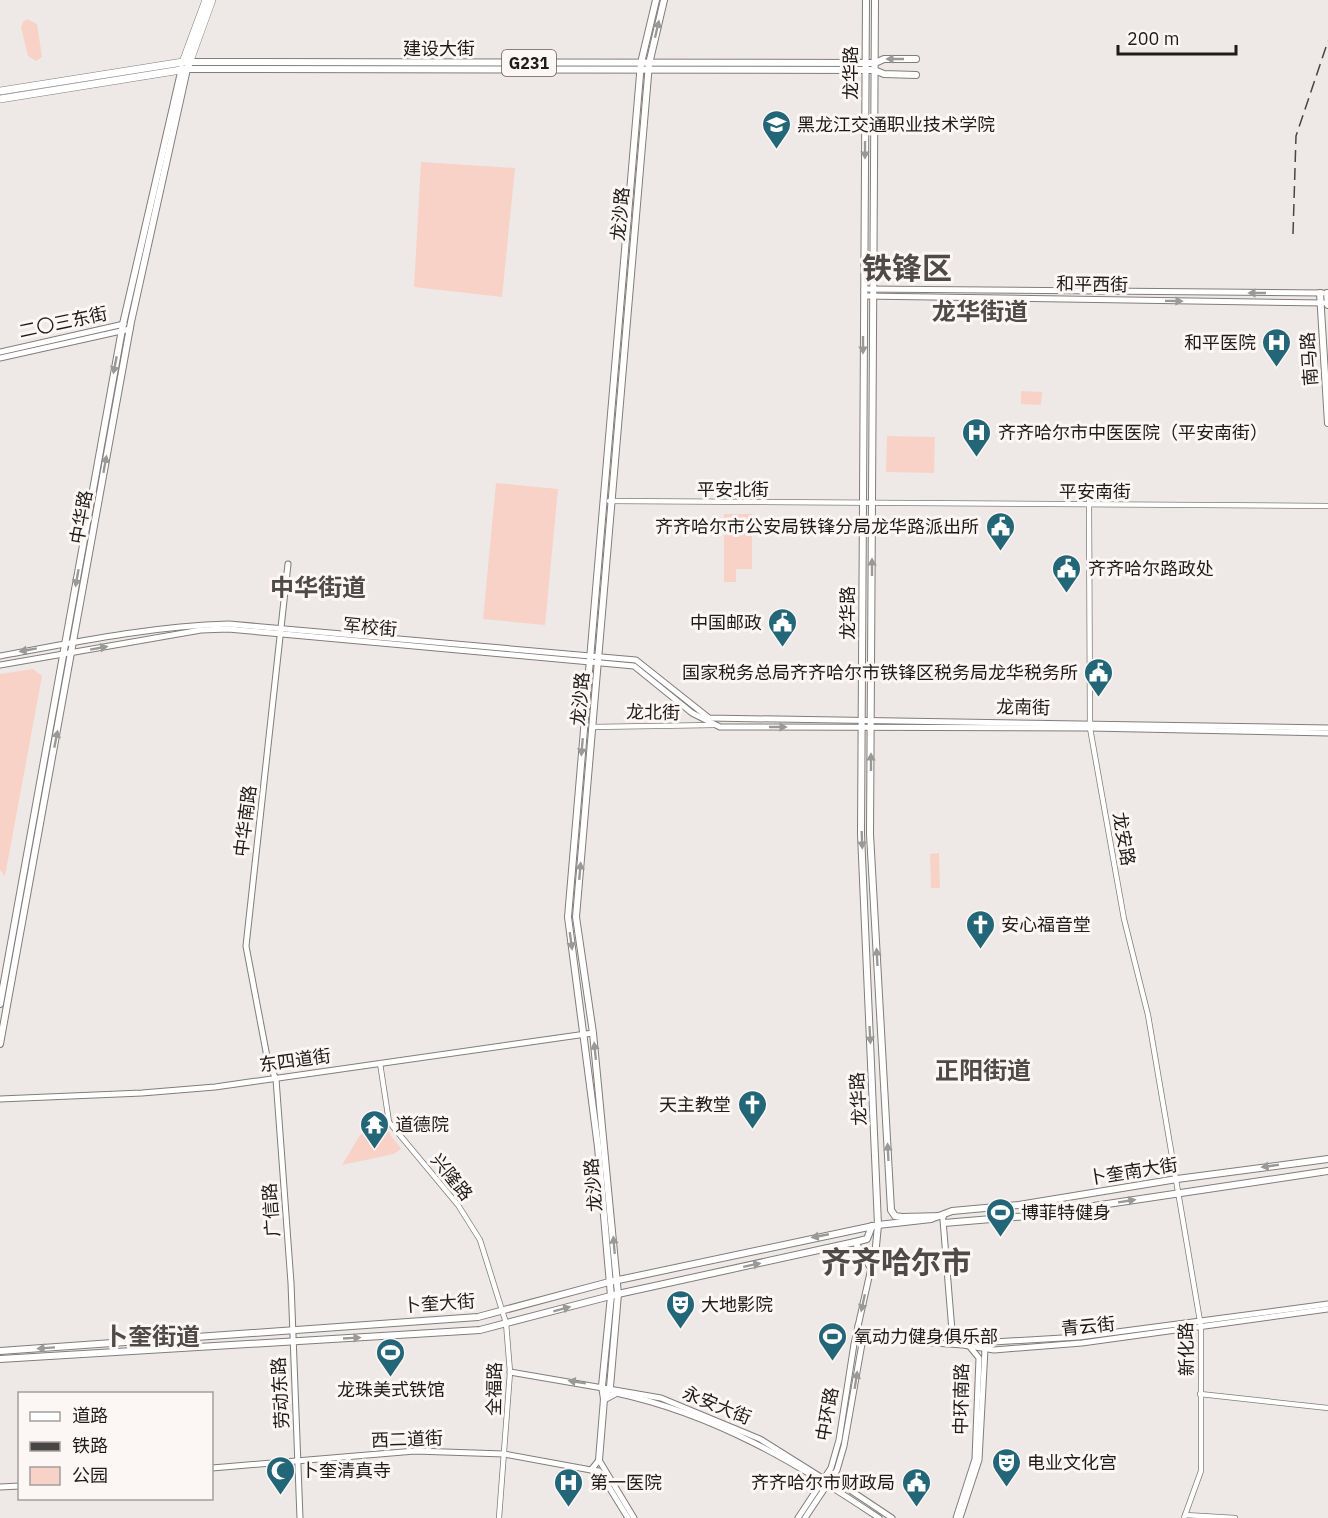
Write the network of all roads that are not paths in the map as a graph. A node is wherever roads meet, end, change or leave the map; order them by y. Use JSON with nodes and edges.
{"nodes":[{"id":1,"x":206,"y":0,"type":"edge"},
{"id":2,"x":212,"y":0,"type":"edge"},
{"id":3,"x":656,"y":0,"type":"edge"},
{"id":4,"x":664,"y":0,"type":"edge"},
{"id":5,"x":866,"y":0,"type":"edge"},
{"id":6,"x":875,"y":0,"type":"edge"},
{"id":7,"x":916,"y":59,"type":"dead end"},
{"id":8,"x":185,"y":66,"type":"junction"},
{"id":9,"x":645,"y":66,"type":"junction"},
{"id":10,"x":865,"y":67,"type":"junction"},
{"id":11,"x":874,"y":67,"type":"junction"},
{"id":12,"x":916,"y":75,"type":"dead end"},
{"id":13,"x":0,"y":91,"type":"edge"},
{"id":14,"x":0,"y":99,"type":"edge"},
{"id":15,"x":864,"y":292,"type":"junction"},
{"id":16,"x":873,"y":292,"type":"junction"},
{"id":17,"x":1325,"y":293,"type":"edge"},
{"id":18,"x":1326,"y":304,"type":"edge"},
{"id":19,"x":131,"y":325,"type":"junction"},
{"id":20,"x":122,"y":328,"type":"junction"},
{"id":21,"x":0,"y":352,"type":"edge"},
{"id":22,"x":0,"y":358,"type":"edge"},
{"id":23,"x":1328,"y":423,"type":"edge"},
{"id":24,"x":603,"y":501,"type":"junction"},
{"id":25,"x":611,"y":501,"type":"junction"},
{"id":26,"x":1089,"y":502,"type":"junction"},
{"id":27,"x":862,"y":503,"type":"junction"},
{"id":28,"x":872,"y":503,"type":"junction"},
{"id":29,"x":1328,"y":506,"type":"edge"},
{"id":30,"x":288,"y":564,"type":"dead end"},
{"id":31,"x":281,"y":632,"type":"junction"},
{"id":32,"x":75,"y":642,"type":"junction"},
{"id":33,"x":66,"y":643,"type":"junction"},
{"id":34,"x":72,"y":652,"type":"junction"},
{"id":35,"x":64,"y":654,"type":"junction"},
{"id":36,"x":0,"y":656,"type":"edge"},
{"id":37,"x":595,"y":659,"type":"junction"},
{"id":38,"x":0,"y":665,"type":"edge"},
{"id":39,"x":695,"y":708,"type":"joint"},
{"id":40,"x":718,"y":718,"type":"joint"},
{"id":41,"x":715,"y":725,"type":"junction"},
{"id":42,"x":862,"y":725,"type":"junction"},
{"id":43,"x":871,"y":725,"type":"junction"},
{"id":44,"x":1090,"y":725,"type":"junction"},
{"id":45,"x":669,"y":726,"type":"dead end"},
{"id":46,"x":592,"y":727,"type":"junction"},
{"id":47,"x":1328,"y":728,"type":"edge"},
{"id":48,"x":1328,"y":733,"type":"edge"},
{"id":49,"x":0,"y":1004,"type":"edge"},
{"id":50,"x":593,"y":1033,"type":"junction"},
{"id":51,"x":585,"y":1034,"type":"junction"},
{"id":52,"x":0,"y":1044,"type":"edge"},
{"id":53,"x":380,"y":1063,"type":"junction"},
{"id":54,"x":276,"y":1078,"type":"junction"},
{"id":55,"x":0,"y":1099,"type":"edge"},
{"id":56,"x":1328,"y":1159,"type":"edge"},
{"id":57,"x":1328,"y":1171,"type":"edge"},
{"id":58,"x":1177,"y":1179,"type":"junction"},
{"id":59,"x":1180,"y":1192,"type":"junction"},
{"id":60,"x":943,"y":1219,"type":"junction"},
{"id":61,"x":875,"y":1226,"type":"junction"},
{"id":62,"x":855,"y":1242,"type":"junction"},
{"id":63,"x":876,"y":1246,"type":"joint"},
{"id":64,"x":871,"y":1268,"type":"junction"},
{"id":65,"x":617,"y":1280,"type":"junction"},
{"id":66,"x":609,"y":1282,"type":"junction"},
{"id":67,"x":614,"y":1295,"type":"junction"},
{"id":68,"x":1328,"y":1304,"type":"edge"},
{"id":69,"x":1328,"y":1309,"type":"edge"},
{"id":70,"x":502,"y":1310,"type":"junction"},
{"id":71,"x":506,"y":1323,"type":"junction"},
{"id":72,"x":1200,"y":1324,"type":"junction"},
{"id":73,"x":858,"y":1326,"type":"junction"},
{"id":74,"x":294,"y":1336,"type":"junction"},
{"id":75,"x":863,"y":1338,"type":"junction"},
{"id":76,"x":964,"y":1339,"type":"junction"},
{"id":77,"x":984,"y":1342,"type":"junction"},
{"id":78,"x":970,"y":1347,"type":"junction"},
{"id":79,"x":985,"y":1350,"type":"junction"},
{"id":80,"x":0,"y":1351,"type":"edge"},
{"id":81,"x":0,"y":1359,"type":"edge"},
{"id":82,"x":510,"y":1372,"type":"junction"},
{"id":83,"x":602,"y":1386,"type":"junction"},
{"id":84,"x":610,"y":1387,"type":"junction"},
{"id":85,"x":616,"y":1393,"type":"joint"},
{"id":86,"x":1200,"y":1394,"type":"junction"},
{"id":87,"x":604,"y":1399,"type":"junction"},
{"id":88,"x":1328,"y":1408,"type":"edge"},
{"id":89,"x":504,"y":1454,"type":"junction"},
{"id":90,"x":298,"y":1460,"type":"junction"},
{"id":91,"x":599,"y":1460,"type":"junction"},
{"id":92,"x":213,"y":1468,"type":"edge"},
{"id":93,"x":591,"y":1470,"type":"junction"},
{"id":94,"x":832,"y":1478,"type":"junction"},
{"id":95,"x":824,"y":1482,"type":"junction"},
{"id":96,"x":18,"y":1486,"type":"edge"},
{"id":97,"x":0,"y":1487,"type":"edge"},
{"id":98,"x":1184,"y":1517,"type":"edge"},
{"id":99,"x":300,"y":1518,"type":"edge"},
{"id":100,"x":499,"y":1518,"type":"edge"},
{"id":101,"x":628,"y":1518,"type":"edge"},
{"id":102,"x":634,"y":1518,"type":"edge"},
{"id":103,"x":798,"y":1518,"type":"edge"},
{"id":104,"x":805,"y":1518,"type":"edge"},
{"id":105,"x":879,"y":1518,"type":"edge"},
{"id":106,"x":892,"y":1518,"type":"edge"},
{"id":107,"x":956,"y":1518,"type":"edge"},
{"id":108,"x":960,"y":1518,"type":"edge"},
{"id":109,"x":1235,"y":1518,"type":"edge"}],
"edges":[{"from":1,"to":8,"type":"highway","name":"中华路"},
{"from":2,"to":8,"type":"highway","name":"中华路"},
{"from":3,"to":9,"type":"main road","name":"龙沙路"},
{"from":9,"to":4,"type":"main road","name":"龙沙路","one_way":true},
{"from":5,"to":10,"type":"main road","name":"龙华路"},
{"from":6,"to":11,"type":"main road","name":"龙华路"},
{"from":7,"to":11,"type":"main road","name":"建设大街","one_way":true},
{"from":8,"to":9,"type":"main road","name":"建设大街","number":"G231"},
{"from":8,"to":13,"type":"highway","name":"建设大街","number":"G231"},
{"from":8,"to":14,"type":"highway","name":"建设大街","number":"G231"},
{"from":8,"to":19,"type":"main road","name":"中华路"},
{"from":8,"to":20,"type":"main road","name":"中华路"},
{"from":9,"to":10,"type":"main road","name":"建设大街","number":"G231"},
{"from":9,"to":24,"type":"main road","name":"龙沙路"},
{"from":9,"to":25,"type":"main road","name":"龙沙路"},
{"from":10,"to":11,"type":"main road","name":"建设大街","number":"G231"},
{"from":10,"to":15,"type":"main road","name":"龙华路","one_way":true},
{"from":11,"to":12,"type":"main road","name":"建设大街"},
{"from":11,"to":16,"type":"main road","name":"龙华路"},
{"from":15,"to":16,"type":"main road","name":"和平西街"},
{"from":15,"to":27,"type":"main road","name":"龙华路","one_way":true},
{"from":17,"to":16,"type":"main road","name":"和平西街","one_way":true},
{"from":16,"to":18,"type":"main road","name":"和平西街","one_way":true},
{"from":16,"to":28,"type":"main road","name":"龙华路"},
{"from":17,"to":18,"type":"main road","name":"南马路"},
{"from":18,"to":23,"type":"main road","name":"南马路"},
{"from":19,"to":20,"type":"main road","name":"二〇三东街"},
{"from":32,"to":19,"type":"main road","name":"中华路","one_way":true},
{"from":20,"to":21,"type":"main road","name":"二〇三东街"},
{"from":20,"to":22,"type":"main road","name":"二〇三东街"},
{"from":20,"to":33,"type":"main road","name":"中华路","one_way":true},
{"from":24,"to":25,"type":"street","name":"平安北街"},
{"from":24,"to":37,"type":"main road","name":"龙沙路"},
{"from":25,"to":27,"type":"street","name":"平安北街"},
{"from":25,"to":37,"type":"main road","name":"龙沙路"},
{"from":26,"to":28,"type":"street","name":"平安南街"},
{"from":26,"to":29,"type":"street","name":"平安南街"},
{"from":26,"to":44,"type":"street","name":"龙安路"},
{"from":27,"to":28,"type":"street","name":"平安南街"},
{"from":27,"to":42,"type":"main road","name":"龙华路"},
{"from":43,"to":28,"type":"main road","name":"龙华路","one_way":true},
{"from":30,"to":31,"type":"main road","name":"中华南路"},
{"from":31,"to":32,"type":"main road","name":"军校街"},
{"from":34,"to":31,"type":"main road","name":"军校街","one_way":true},
{"from":31,"to":37,"type":"main road","name":"军校街"},
{"from":31,"to":54,"type":"main road","name":"中华南路"},
{"from":32,"to":33,"type":"main road","name":"军校街"},
{"from":32,"to":34,"type":"main road","name":"中华路"},
{"from":33,"to":35,"type":"main road","name":"中华路"},
{"from":33,"to":36,"type":"main road","name":"军校街","one_way":true},
{"from":34,"to":35,"type":"main road","name":"军校街"},
{"from":52,"to":34,"type":"main road","name":"中华路","one_way":true},
{"from":35,"to":38,"type":"main road","name":"军校街"},
{"from":35,"to":49,"type":"main road","name":"中华路"},
{"from":37,"to":39,"type":"main road","name":"军校街"},
{"from":37,"to":41,"type":"main road","name":"军校街"},
{"from":37,"to":46,"type":"main road","name":"龙沙路"},
{"from":37,"to":51,"type":"main road","name":"龙沙路","one_way":true},
{"from":39,"to":40,"type":"main road","name":"龙北街"},
{"from":40,"to":42,"type":"main road","name":"龙南街"},
{"from":41,"to":42,"type":"main road","name":"龙南街","one_way":true},
{"from":41,"to":45,"type":"street","name":"龙北街"},
{"from":41,"to":46,"type":"street","name":"龙北街"},
{"from":42,"to":43,"type":"main road","name":"龙南街"},
{"from":42,"to":61,"type":"main road","name":"龙华路","one_way":true},
{"from":43,"to":44,"type":"main road","name":"龙南街"},
{"from":60,"to":43,"type":"main road","name":"龙华路","one_way":true},
{"from":44,"to":47,"type":"main road","name":"龙南街"},
{"from":44,"to":48,"type":"main road","name":"龙南街"},
{"from":44,"to":58,"type":"street","name":"龙安路"},
{"from":50,"to":46,"type":"main road","name":"龙沙路","one_way":true},
{"from":50,"to":51,"type":"main road","name":"东四道街"},
{"from":65,"to":50,"type":"main road","name":"龙沙路","one_way":true},
{"from":51,"to":53,"type":"main road","name":"东四道街"},
{"from":51,"to":66,"type":"main road","name":"龙沙路"},
{"from":53,"to":54,"type":"main road","name":"东四道街"},
{"from":53,"to":70,"type":"street","name":"兴隆路"},
{"from":54,"to":55,"type":"main road","name":"东四道街"},
{"from":54,"to":74,"type":"main road","name":"广信路"},
{"from":56,"to":58,"type":"main road","name":"卜奎南大街","one_way":true},
{"from":57,"to":59,"type":"main road","name":"卜奎南大街"},
{"from":58,"to":59,"type":"street","name":"新化路"},
{"from":58,"to":60,"type":"main road","name":"卜奎南大街"},
{"from":60,"to":59,"type":"main road","name":"卜奎南大街","one_way":true},
{"from":59,"to":72,"type":"street","name":"新化路"},
{"from":60,"to":61,"type":"main road"},
{"from":60,"to":76,"type":"main road","name":"中环南路"},
{"from":61,"to":62,"type":"main road"},
{"from":61,"to":63,"type":"main road","name":"龙华路"},
{"from":61,"to":65,"type":"main road","name":"卜奎大街","one_way":true},
{"from":62,"to":64,"type":"main road"},
{"from":67,"to":62,"type":"main road","name":"卜奎大街","one_way":true},
{"from":63,"to":64,"type":"main road","name":"中环路"},
{"from":64,"to":73,"type":"main road","name":"中环路","one_way":true},
{"from":65,"to":66,"type":"main road","name":"卜奎大街"},
{"from":65,"to":67,"type":"main road","name":"龙沙路"},
{"from":66,"to":67,"type":"main road","name":"龙沙路"},
{"from":66,"to":70,"type":"main road","name":"卜奎大街"},
{"from":71,"to":67,"type":"main road","name":"卜奎大街","one_way":true},
{"from":67,"to":83,"type":"main road","name":"龙沙路"},
{"from":67,"to":84,"type":"main road","name":"龙沙路"},
{"from":68,"to":72,"type":"main road","name":"青云街"},
{"from":69,"to":72,"type":"main road","name":"青云街"},
{"from":70,"to":71,"type":"street","name":"兴隆路"},
{"from":70,"to":74,"type":"main road","name":"卜奎大街"},
{"from":74,"to":71,"type":"main road","name":"卜奎大街","one_way":true},
{"from":71,"to":82,"type":"street","name":"全福路"},
{"from":72,"to":77,"type":"main road","name":"青云街"},
{"from":72,"to":79,"type":"main road","name":"青云街"},
{"from":72,"to":86,"type":"street","name":"新化路"},
{"from":73,"to":75,"type":"main road"},
{"from":73,"to":95,"type":"main road","name":"中环路"},
{"from":74,"to":80,"type":"main road","name":"卜奎大街","one_way":true},
{"from":74,"to":81,"type":"main road","name":"卜奎大街"},
{"from":74,"to":90,"type":"main road","name":"劳动东路"},
{"from":75,"to":78,"type":"main road","name":"青云街"},
{"from":94,"to":75,"type":"main road","name":"中环路","one_way":true},
{"from":76,"to":77,"type":"main road","name":"青云街"},
{"from":76,"to":78,"type":"main road","name":"中环南路"},
{"from":77,"to":79,"type":"main road","name":"中环南路"},
{"from":78,"to":79,"type":"main road","name":"青云街"},
{"from":78,"to":107,"type":"main road","name":"中环南路"},
{"from":79,"to":108,"type":"main road","name":"中环南路"},
{"from":83,"to":82,"type":"main road","name":"永安大街","one_way":true},
{"from":82,"to":89,"type":"street","name":"全福路"},
{"from":83,"to":84,"type":"main road","name":"永安大街"},
{"from":83,"to":87,"type":"main road","name":"龙沙路"},
{"from":84,"to":87,"type":"main road","name":"龙沙路"},
{"from":84,"to":95,"type":"main road","name":"永安大街"},
{"from":85,"to":87,"type":"main road"},
{"from":85,"to":95,"type":"main road","name":"永安大街"},
{"from":86,"to":88,"type":"street"},
{"from":86,"to":98,"type":"street","name":"新化路"},
{"from":87,"to":91,"type":"main road","name":"龙沙路"},
{"from":89,"to":90,"type":"main road","name":"西二道街"},
{"from":89,"to":93,"type":"main road","name":"西二道街"},
{"from":89,"to":100,"type":"street","name":"全福路"},
{"from":90,"to":92,"type":"main road","name":"西二道街"},
{"from":90,"to":99,"type":"main road","name":"劳动东路"},
{"from":91,"to":93,"type":"main road"},
{"from":91,"to":102,"type":"main road"},
{"from":93,"to":101,"type":"main road"},
{"from":94,"to":95,"type":"main road"},
{"from":94,"to":106,"type":"main road"},
{"from":95,"to":103,"type":"main road"},
{"from":95,"to":104,"type":"main road"},
{"from":95,"to":105,"type":"main road","name":"永安大街"},
{"from":96,"to":97,"type":"main road"},
{"from":98,"to":109,"type":"street"}]}
